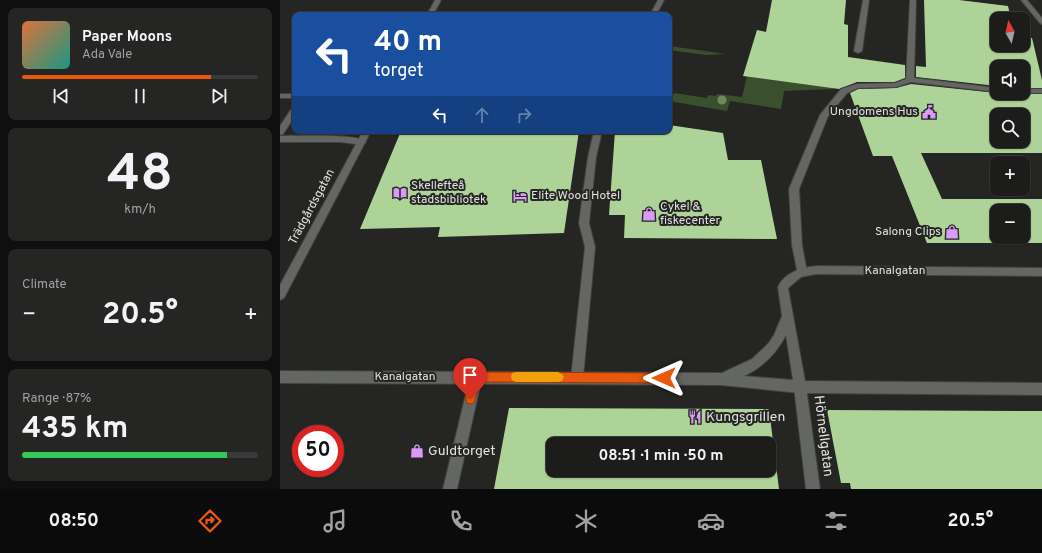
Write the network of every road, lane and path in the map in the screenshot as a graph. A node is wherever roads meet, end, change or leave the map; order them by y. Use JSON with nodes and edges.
{"nodes":[{"id":1,"x":438,"y":0,"type":"edge"},
{"id":2,"x":661,"y":0,"type":"edge"},
{"id":3,"x":866,"y":0,"type":"edge"},
{"id":4,"x":913,"y":0,"type":"edge"},
{"id":5,"x":1024,"y":0,"type":"edge"},
{"id":6,"x":432,"y":12,"type":"edge"},
{"id":7,"x":655,"y":12,"type":"edge"},
{"id":8,"x":1042,"y":22,"type":"edge"},
{"id":9,"x":858,"y":51,"type":"dead end"},
{"id":10,"x":910,"y":80,"type":"junction"},
{"id":11,"x":990,"y":89,"type":"edge"},
{"id":12,"x":1030,"y":91,"type":"edge"},
{"id":13,"x":1042,"y":91,"type":"edge"},
{"id":14,"x":280,"y":96,"type":"edge"},
{"id":15,"x":292,"y":96,"type":"edge"},
{"id":16,"x":292,"y":114,"type":"edge"},
{"id":17,"x":280,"y":132,"type":"edge"},
{"id":18,"x":366,"y":134,"type":"edge"},
{"id":19,"x":597,"y":134,"type":"edge"},
{"id":20,"x":280,"y":139,"type":"edge"},
{"id":21,"x":362,"y":142,"type":"junction"},
{"id":22,"x":802,"y":272,"type":"junction"},
{"id":23,"x":1042,"y":272,"type":"edge"},
{"id":24,"x":280,"y":295,"type":"edge"},
{"id":25,"x":787,"y":316,"type":"junction"},
{"id":26,"x":280,"y":377,"type":"edge"},
{"id":27,"x":476,"y":377,"type":"junction"},
{"id":28,"x":577,"y":378,"type":"junction"},
{"id":29,"x":721,"y":379,"type":"junction"},
{"id":30,"x":800,"y":387,"type":"junction"},
{"id":31,"x":1042,"y":389,"type":"edge"},
{"id":32,"x":450,"y":489,"type":"edge"},
{"id":33,"x":813,"y":489,"type":"edge"}],
"edges":[{"from":1,"to":6,"type":"main road"},
{"from":2,"to":7,"type":"main road"},
{"from":3,"to":9,"type":"main road"},
{"from":4,"to":10,"type":"main road"},
{"from":5,"to":8,"type":"main road"},
{"from":10,"to":11,"type":"main road"},
{"from":10,"to":22,"type":"main road"},
{"from":12,"to":13,"type":"main road"},
{"from":14,"to":15,"type":"main road"},
{"from":16,"to":17,"type":"main road"},
{"from":18,"to":21,"type":"main road","name":"Trädgårdsgatan"},
{"from":19,"to":28,"type":"main road"},
{"from":20,"to":21,"type":"main road"},
{"from":21,"to":24,"type":"main road","name":"Trädgårdsgatan"},
{"from":22,"to":23,"type":"main road","name":"Kanalgatan"},
{"from":22,"to":25,"type":"main road","name":"Kanalgatan"},
{"from":25,"to":29,"type":"main road","name":"Kanalgatan"},
{"from":25,"to":30,"type":"main road","name":"Kanalgatan"},
{"from":26,"to":27,"type":"main road","name":"Kanalgatan"},
{"from":27,"to":28,"type":"main road","name":"Kanalgatan"},
{"from":27,"to":32,"type":"main road"},
{"from":28,"to":29,"type":"main road","name":"Kanalgatan"},
{"from":29,"to":30,"type":"main road","name":"Kanalgatan"},
{"from":30,"to":31,"type":"main road","name":"Kanalgatan"},
{"from":30,"to":33,"type":"main road","name":"Hörnellgatan"}]}
